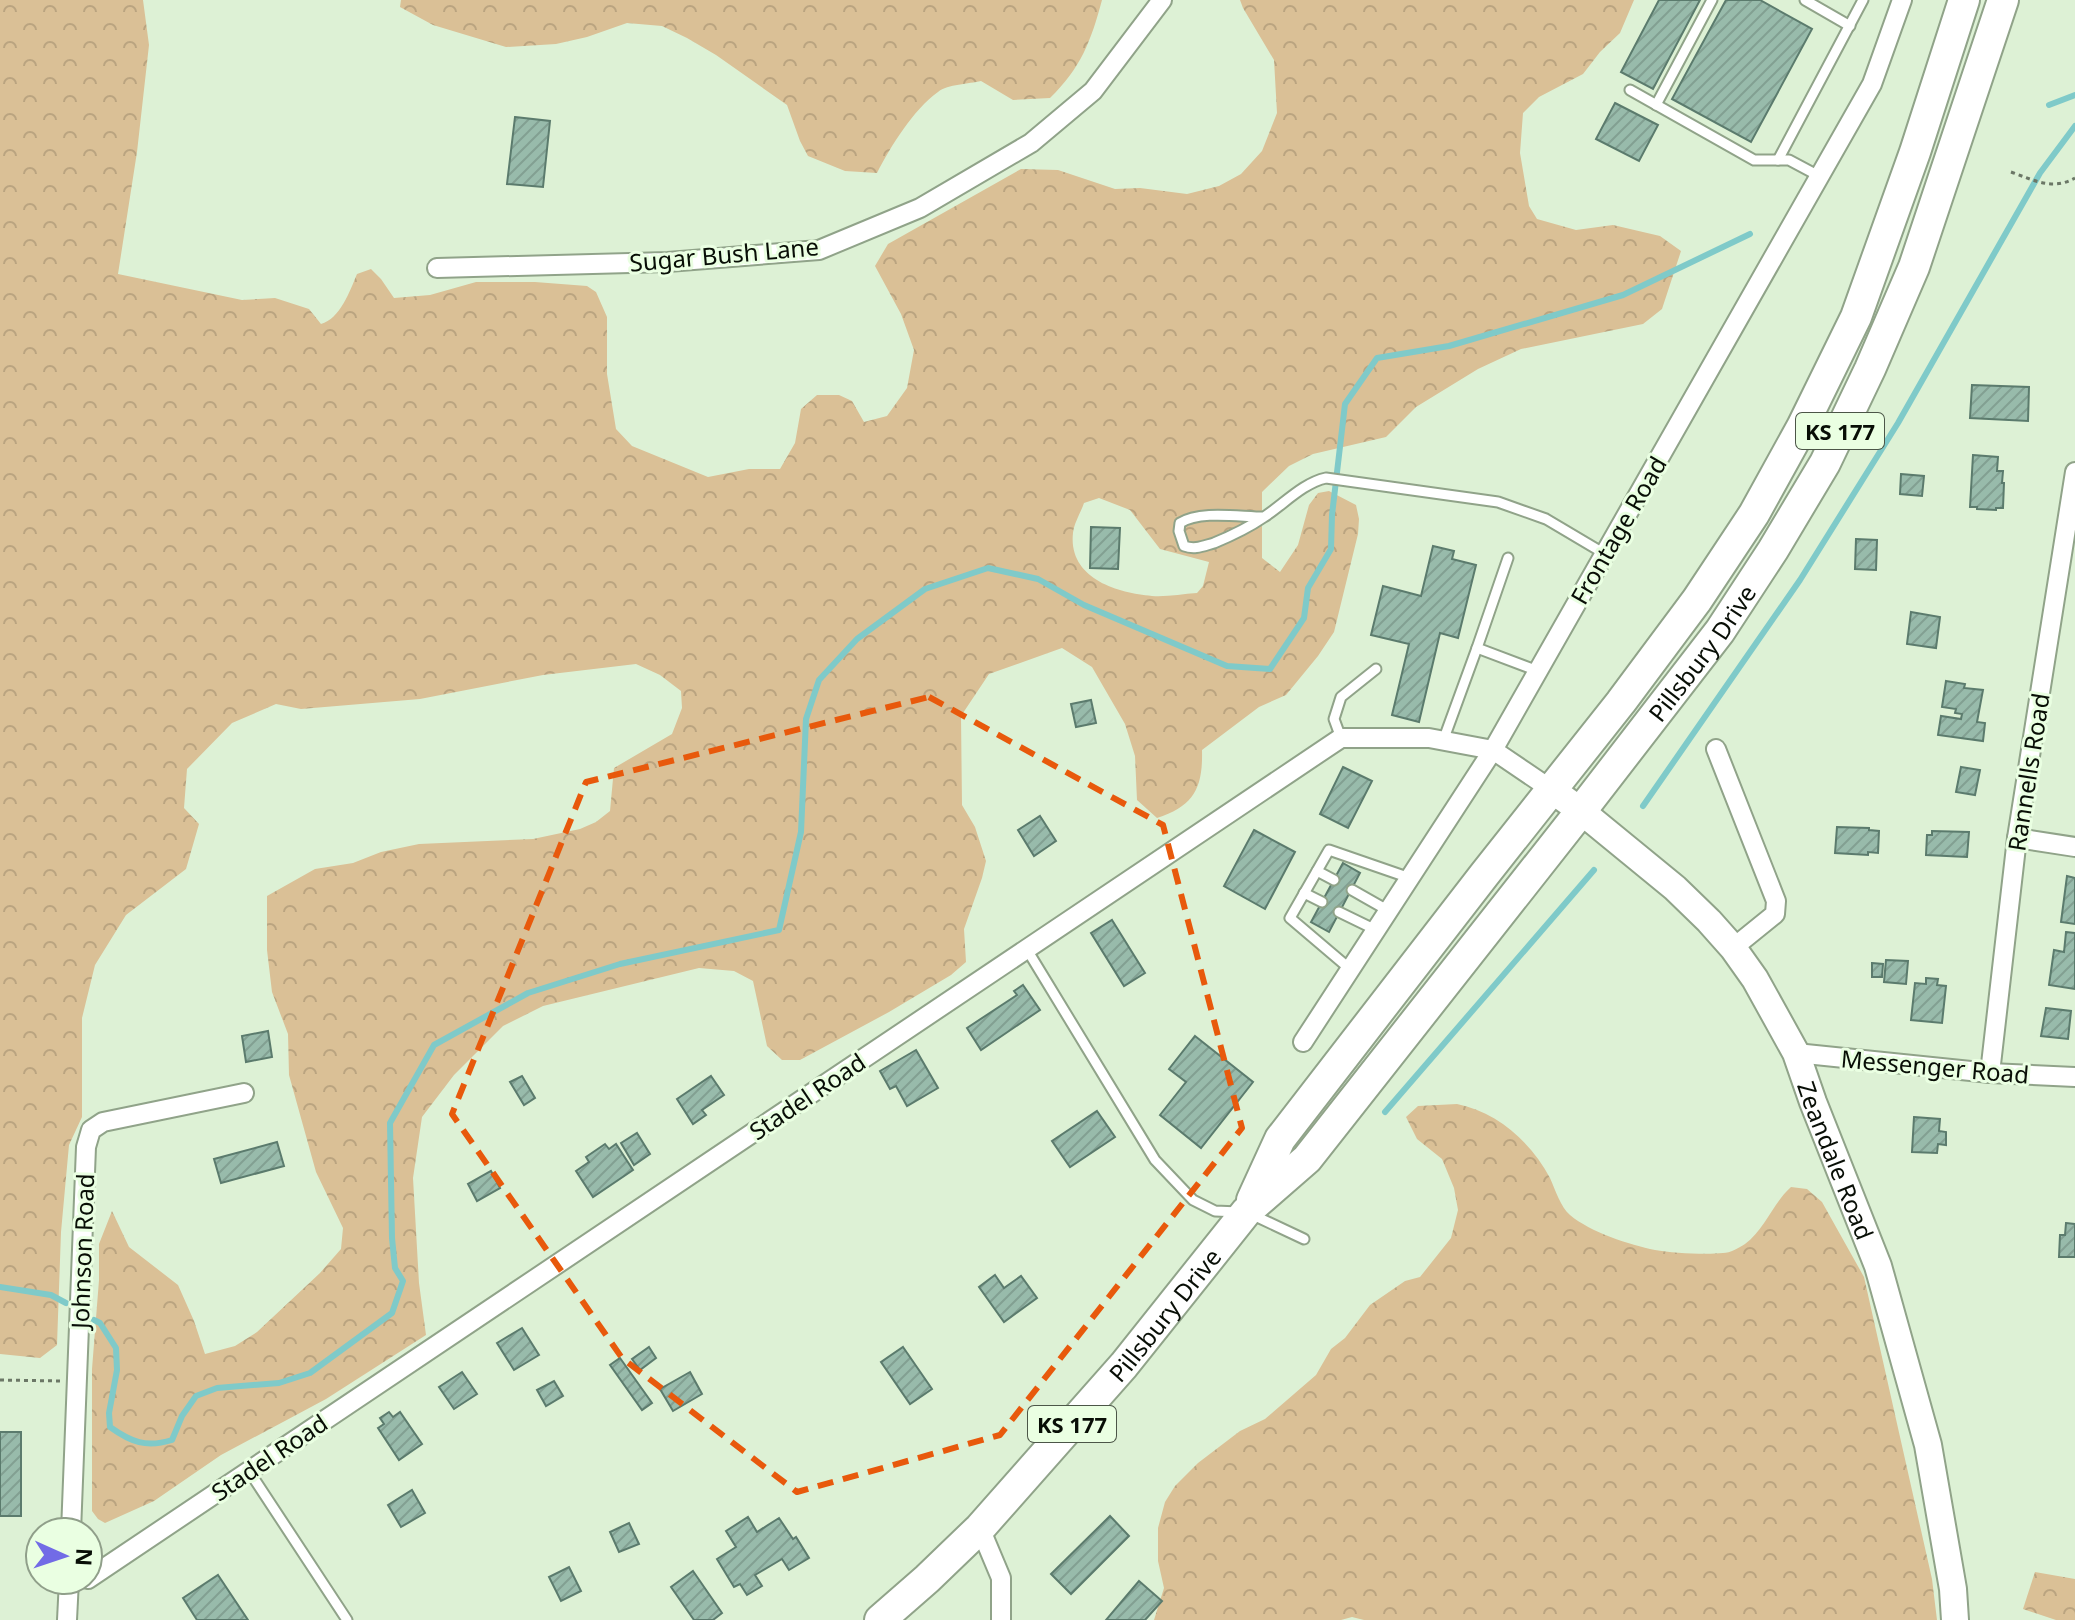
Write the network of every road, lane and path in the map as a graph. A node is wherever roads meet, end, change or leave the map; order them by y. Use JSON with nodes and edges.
{"nodes":[{"id":1,"x":1162,"y":0,"type":"edge"},
{"id":2,"x":1712,"y":0,"type":"edge"},
{"id":3,"x":1805,"y":0,"type":"edge"},
{"id":4,"x":1863,"y":0,"type":"edge"},
{"id":5,"x":1902,"y":0,"type":"edge"},
{"id":6,"x":1964,"y":0,"type":"edge"},
{"id":7,"x":2003,"y":0,"type":"edge"},
{"id":8,"x":1850,"y":26,"type":"junction"},
{"id":9,"x":1630,"y":90,"type":"dead end"},
{"id":10,"x":1656,"y":105,"type":"junction"},
{"id":11,"x":1778,"y":160,"type":"junction"},
{"id":12,"x":2011,"y":172,"type":"dead end"},
{"id":13,"x":1819,"y":176,"type":"junction"},
{"id":14,"x":2075,"y":178,"type":"edge"},
{"id":15,"x":437,"y":268,"type":"dead end"},
{"id":16,"x":2075,"y":472,"type":"edge"},
{"id":17,"x":1264,"y":517,"type":"junction"},
{"id":18,"x":1605,"y":554,"type":"junction"},
{"id":19,"x":1508,"y":558,"type":"dead end"},
{"id":20,"x":1477,"y":648,"type":"junction"},
{"id":21,"x":1376,"y":669,"type":"dead end"},
{"id":22,"x":1538,"y":671,"type":"junction"},
{"id":23,"x":1341,"y":738,"type":"junction"},
{"id":24,"x":1443,"y":741,"type":"junction"},
{"id":25,"x":1716,"y":749,"type":"dead end"},
{"id":26,"x":1493,"y":750,"type":"junction"},
{"id":27,"x":1552,"y":790,"type":"junction"},
{"id":28,"x":1581,"y":811,"type":"junction"},
{"id":29,"x":2017,"y":838,"type":"junction"},
{"id":30,"x":2075,"y":847,"type":"edge"},
{"id":31,"x":1317,"y":871,"type":"junction"},
{"id":32,"x":1410,"y":878,"type":"junction"},
{"id":33,"x":1334,"y":880,"type":"dead end"},
{"id":34,"x":1352,"y":890,"type":"dead end"},
{"id":35,"x":1304,"y":893,"type":"junction"},
{"id":36,"x":1322,"y":902,"type":"dead end"},
{"id":37,"x":1389,"y":911,"type":"junction"},
{"id":38,"x":1339,"y":912,"type":"dead end"},
{"id":39,"x":1376,"y":930,"type":"junction"},
{"id":40,"x":1026,"y":948,"type":"junction"},
{"id":41,"x":1733,"y":948,"type":"junction"},
{"id":42,"x":1350,"y":969,"type":"junction"},
{"id":43,"x":1303,"y":1042,"type":"dead end"},
{"id":44,"x":1796,"y":1053,"type":"junction"},
{"id":45,"x":1990,"y":1073,"type":"junction"},
{"id":46,"x":2075,"y":1077,"type":"edge"},
{"id":47,"x":244,"y":1093,"type":"dead end"},
{"id":48,"x":1246,"y":1212,"type":"junction"},
{"id":49,"x":1304,"y":1239,"type":"dead end"},
{"id":50,"x":0,"y":1380,"type":"edge"},
{"id":51,"x":77,"y":1381,"type":"junction"},
{"id":52,"x":249,"y":1471,"type":"junction"},
{"id":53,"x":72,"y":1516,"type":"edge"},
{"id":54,"x":980,"y":1528,"type":"junction"},
{"id":55,"x":104,"y":1569,"type":"edge"},
{"id":56,"x":68,"y":1596,"type":"edge"},
{"id":57,"x":67,"y":1620,"type":"edge"},
{"id":58,"x":347,"y":1620,"type":"edge"},
{"id":59,"x":880,"y":1620,"type":"edge"},
{"id":60,"x":1001,"y":1620,"type":"edge"},
{"id":61,"x":1955,"y":1620,"type":"edge"}],
"edges":[{"from":1,"to":15,"type":"street","name":"Sugar Bush Lane"},
{"from":2,"to":10,"type":"lane"},
{"from":3,"to":8,"type":"lane"},
{"from":4,"to":8,"type":"lane"},
{"from":5,"to":13,"type":"street","name":"Frontage Road"},
{"from":6,"to":27,"type":"highway","name":"Pillsbury Drive","number":"KS 177"},
{"from":7,"to":28,"type":"highway","name":"Pillsbury Drive","number":"KS 177"},
{"from":8,"to":11,"type":"lane"},
{"from":9,"to":10,"type":"lane"},
{"from":10,"to":11,"type":"lane"},
{"from":11,"to":13,"type":"lane"},
{"from":12,"to":14,"type":"path"},
{"from":13,"to":18,"type":"street","name":"Frontage Road"},
{"from":16,"to":29,"type":"street","name":"Rannells Road"},
{"from":17,"to":17,"type":"lane"},
{"from":17,"to":18,"type":"lane"},
{"from":18,"to":22,"type":"street","name":"Frontage Road"},
{"from":19,"to":20,"type":"lane"},
{"from":20,"to":22,"type":"lane"},
{"from":20,"to":24,"type":"lane"},
{"from":21,"to":23,"type":"lane"},
{"from":22,"to":26,"type":"street","name":"Frontage Road"},
{"from":23,"to":24,"type":"street"},
{"from":23,"to":40,"type":"street","name":"Stadel Road"},
{"from":24,"to":26,"type":"street"},
{"from":25,"to":41,"type":"street"},
{"from":26,"to":27,"type":"street"},
{"from":26,"to":32,"type":"street","name":"Frontage Road"},
{"from":27,"to":28,"type":"main road","name":"Zeandale Road"},
{"from":27,"to":48,"type":"highway","name":"Pillsbury Drive","number":"KS 177"},
{"from":28,"to":41,"type":"main road","name":"Zeandale Road"},
{"from":28,"to":48,"type":"highway","name":"Pillsbury Drive","number":"KS 177"},
{"from":29,"to":30,"type":"street"},
{"from":29,"to":45,"type":"street","name":"Rannells Road"},
{"from":31,"to":32,"type":"lane"},
{"from":31,"to":33,"type":"lane"},
{"from":31,"to":35,"type":"lane"},
{"from":32,"to":37,"type":"street","name":"Frontage Road"},
{"from":34,"to":37,"type":"lane"},
{"from":35,"to":36,"type":"lane"},
{"from":35,"to":42,"type":"lane"},
{"from":37,"to":39,"type":"street","name":"Frontage Road"},
{"from":38,"to":39,"type":"lane"},
{"from":39,"to":42,"type":"street","name":"Frontage Road"},
{"from":40,"to":48,"type":"lane"},
{"from":40,"to":52,"type":"street","name":"Stadel Road"},
{"from":41,"to":44,"type":"main road","name":"Zeandale Road"},
{"from":42,"to":43,"type":"street","name":"Frontage Road"},
{"from":44,"to":45,"type":"street","name":"Messenger Road"},
{"from":44,"to":61,"type":"main road","name":"Zeandale Road"},
{"from":45,"to":46,"type":"street","name":"Messenger Road"},
{"from":47,"to":51,"type":"street","name":"Johnson Road"},
{"from":48,"to":49,"type":"lane"},
{"from":48,"to":54,"type":"highway","name":"Pillsbury Drive","number":"KS 177"},
{"from":50,"to":51,"type":"path"},
{"from":51,"to":53,"type":"street","name":"Johnson Road"},
{"from":52,"to":55,"type":"street","name":"Stadel Road"},
{"from":52,"to":58,"type":"lane"},
{"from":54,"to":59,"type":"highway","name":"Pillsbury Drive","number":"KS 177"},
{"from":54,"to":60,"type":"street"},
{"from":56,"to":57,"type":"street","name":"Stadel Road"}]}
